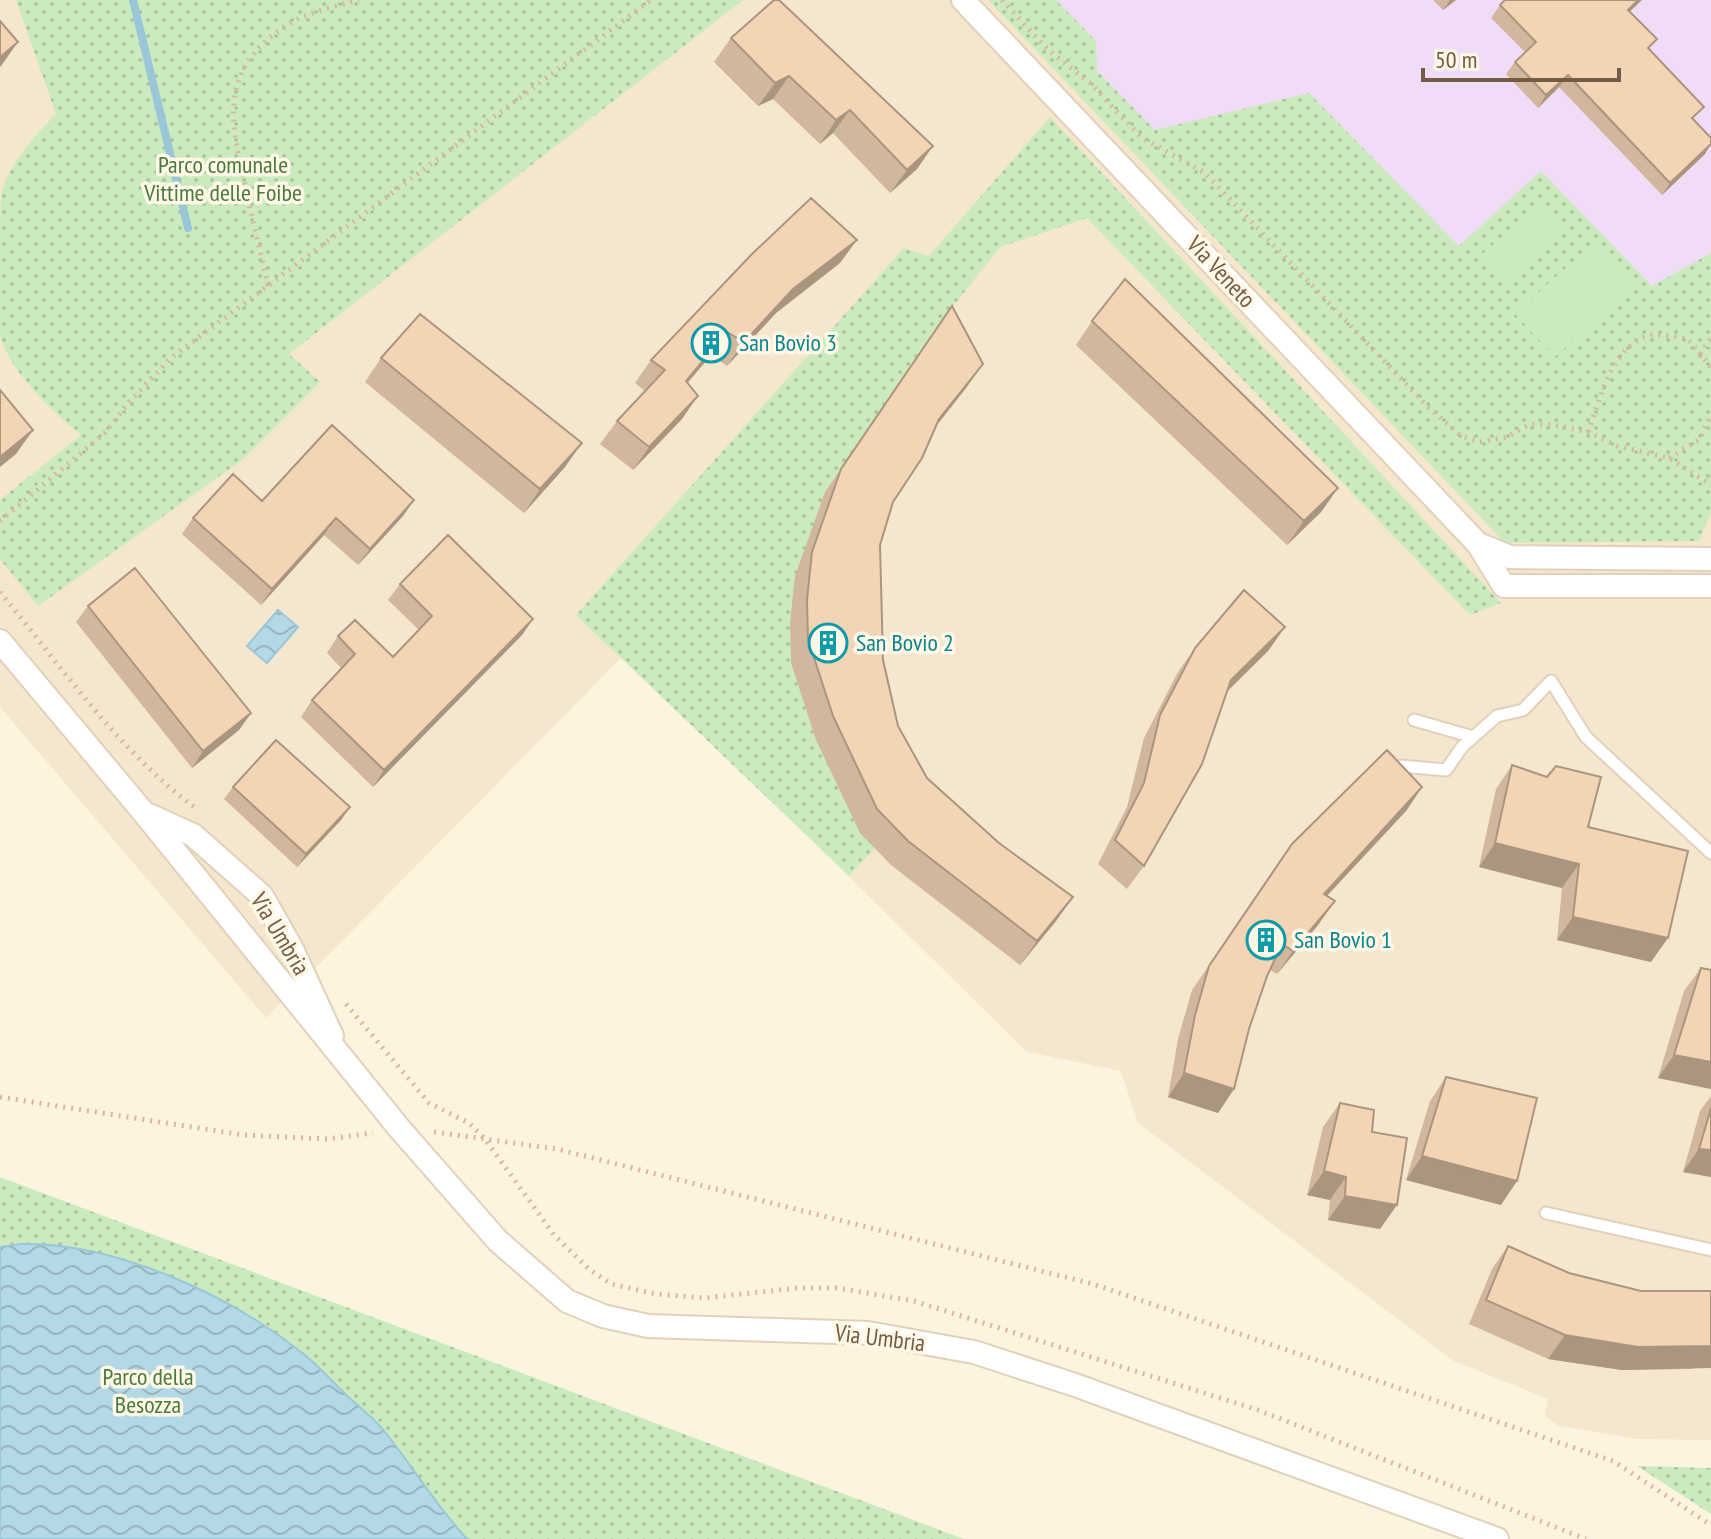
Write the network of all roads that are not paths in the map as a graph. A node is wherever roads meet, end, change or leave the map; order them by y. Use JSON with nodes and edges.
{"nodes":[{"id":1,"x":963,"y":0,"type":"edge"},
{"id":2,"x":1478,"y":544,"type":"junction"},
{"id":3,"x":1711,"y":559,"type":"edge"},
{"id":4,"x":1711,"y":586,"type":"edge"},
{"id":5,"x":0,"y":641,"type":"edge"},
{"id":6,"x":1414,"y":720,"type":"dead end"},
{"id":7,"x":1473,"y":737,"type":"junction"},
{"id":8,"x":1401,"y":766,"type":"edge"},
{"id":9,"x":144,"y":813,"type":"junction"},
{"id":10,"x":1711,"y":853,"type":"edge"},
{"id":11,"x":341,"y":1059,"type":"junction"},
{"id":12,"x":1546,"y":1213,"type":"dead end"},
{"id":13,"x":1711,"y":1250,"type":"edge"},
{"id":14,"x":1497,"y":1539,"type":"edge"}],
"edges":[{"from":1,"to":2,"type":"street","name":"Via Veneto"},
{"from":2,"to":3,"type":"street","name":"Via Veneto"},
{"from":2,"to":4,"type":"street","name":"Via Veneto"},
{"from":5,"to":9,"type":"street","name":"Via Umbria"},
{"from":6,"to":7,"type":"lane"},
{"from":7,"to":8,"type":"lane"},
{"from":7,"to":10,"type":"lane"},
{"from":9,"to":11,"type":"street","name":"Via Umbria"},
{"from":9,"to":11,"type":"street","name":"Via Umbria"},
{"from":11,"to":14,"type":"street","name":"Via Umbria"},
{"from":12,"to":13,"type":"lane"}]}
